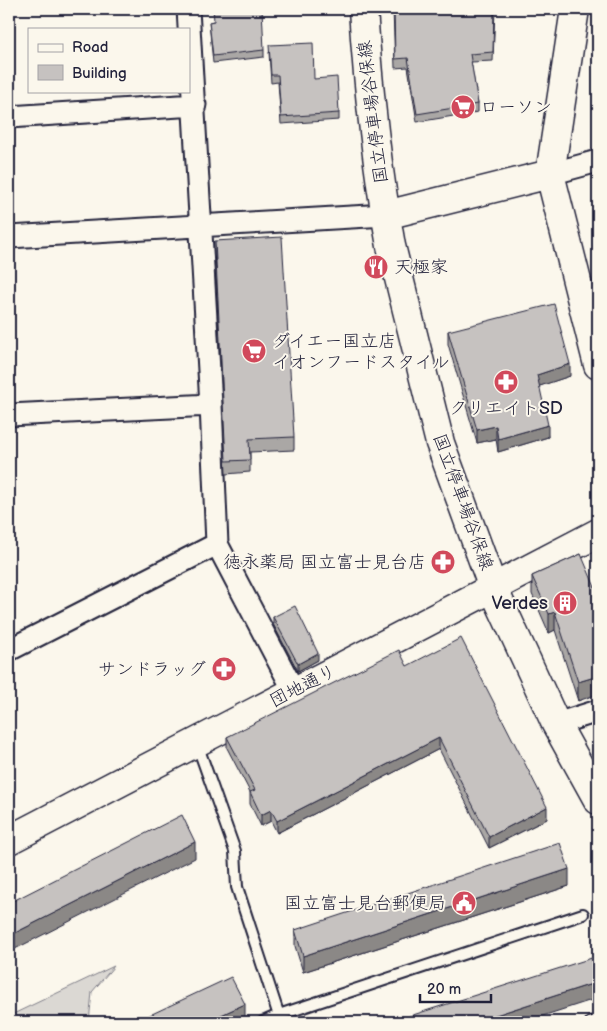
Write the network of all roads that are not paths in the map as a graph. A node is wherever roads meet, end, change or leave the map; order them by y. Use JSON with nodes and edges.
{"nodes":[{"id":1,"x":188,"y":9,"type":"edge"},
{"id":2,"x":363,"y":9,"type":"edge"},
{"id":3,"x":575,"y":9,"type":"edge"},
{"id":4,"x":189,"y":28,"type":"edge"},
{"id":5,"x":190,"y":36,"type":"edge"},
{"id":6,"x":195,"y":105,"type":"junction"},
{"id":7,"x":9,"y":118,"type":"edge"},
{"id":8,"x":598,"y":161,"type":"edge"},
{"id":9,"x":550,"y":174,"type":"junction"},
{"id":10,"x":386,"y":215,"type":"junction"},
{"id":11,"x":202,"y":226,"type":"junction"},
{"id":12,"x":9,"y":237,"type":"edge"},
{"id":13,"x":598,"y":365,"type":"edge"},
{"id":14,"x":211,"y":405,"type":"junction"},
{"id":15,"x":9,"y":415,"type":"edge"},
{"id":16,"x":598,"y":533,"type":"edge"},
{"id":17,"x":217,"y":544,"type":"junction"},
{"id":18,"x":493,"y":588,"type":"junction"},
{"id":19,"x":9,"y":650,"type":"edge"},
{"id":20,"x":294,"y":691,"type":"junction"},
{"id":21,"x":598,"y":711,"type":"edge"},
{"id":22,"x":556,"y":724,"type":"junction"},
{"id":23,"x":196,"y":742,"type":"junction"},
{"id":24,"x":598,"y":800,"type":"edge"},
{"id":25,"x":9,"y":840,"type":"edge"},
{"id":26,"x":583,"y":914,"type":"dead end"},
{"id":27,"x":280,"y":1019,"type":"edge"},
{"id":28,"x":598,"y":1020,"type":"edge"},
{"id":29,"x":263,"y":1022,"type":"edge"},
{"id":30,"x":591,"y":1022,"type":"edge"}],
"edges":[{"from":1,"to":4,"type":"street"},
{"from":2,"to":10,"type":"main road","name":"国立停車場谷保線"},
{"from":3,"to":9,"type":"main road"},
{"from":5,"to":6,"type":"street"},
{"from":6,"to":7,"type":"street"},
{"from":6,"to":11,"type":"street"},
{"from":8,"to":9,"type":"street"},
{"from":9,"to":10,"type":"main road"},
{"from":9,"to":13,"type":"main road"},
{"from":10,"to":11,"type":"street"},
{"from":10,"to":18,"type":"main road","name":"国立停車場谷保線"},
{"from":11,"to":12,"type":"street"},
{"from":11,"to":14,"type":"street"},
{"from":14,"to":15,"type":"street"},
{"from":14,"to":17,"type":"street"},
{"from":16,"to":18,"type":"main road","name":"団地通り"},
{"from":17,"to":19,"type":"street"},
{"from":17,"to":20,"type":"street"},
{"from":18,"to":20,"type":"main road","name":"団地通り"},
{"from":18,"to":22,"type":"main road","name":"国立停車場谷保線"},
{"from":20,"to":23,"type":"main road","name":"団地通り"},
{"from":21,"to":22,"type":"street"},
{"from":22,"to":24,"type":"main road","name":"国立停車場谷保線"},
{"from":23,"to":25,"type":"main road","name":"団地通り"},
{"from":23,"to":27,"type":"lane"},
{"from":26,"to":27,"type":"lane"},
{"from":27,"to":29,"type":"lane"},
{"from":28,"to":30,"type":"lane"}]}
